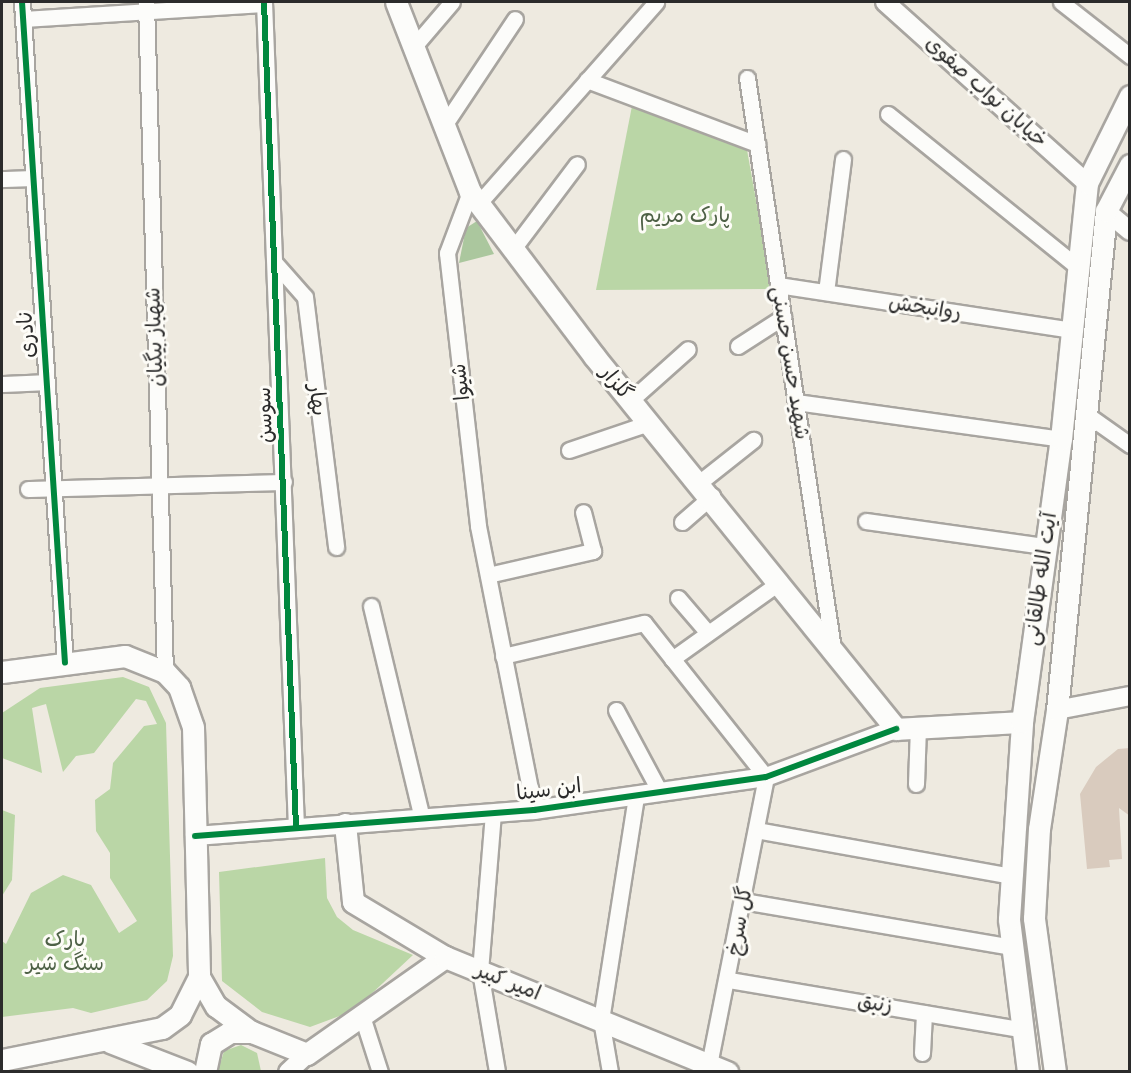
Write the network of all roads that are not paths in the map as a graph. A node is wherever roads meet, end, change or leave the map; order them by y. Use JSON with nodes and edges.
{"nodes":[{"id":1,"x":22,"y":2,"type":"edge"},
{"id":2,"x":396,"y":2,"type":"edge"},
{"id":3,"x":452,"y":2,"type":"edge"},
{"id":4,"x":656,"y":2,"type":"edge"},
{"id":5,"x":885,"y":2,"type":"edge"},
{"id":6,"x":1061,"y":2,"type":"edge"},
{"id":7,"x":264,"y":3,"type":"edge"},
{"id":8,"x":146,"y":6,"type":"edge"},
{"id":9,"x":514,"y":19,"type":"dead end"},
{"id":10,"x":23,"y":20,"type":"junction"},
{"id":11,"x":416,"y":44,"type":"junction"},
{"id":12,"x":1130,"y":56,"type":"edge"},
{"id":13,"x":747,"y":78,"type":"dead end"},
{"id":14,"x":587,"y":80,"type":"junction"},
{"id":15,"x":1130,"y":96,"type":"edge"},
{"id":16,"x":888,"y":114,"type":"dead end"},
{"id":17,"x":445,"y":124,"type":"junction"},
{"id":18,"x":757,"y":144,"type":"junction"},
{"id":19,"x":843,"y":159,"type":"dead end"},
{"id":20,"x":577,"y":164,"type":"dead end"},
{"id":21,"x":1130,"y":165,"type":"edge"},
{"id":22,"x":33,"y":178,"type":"junction"},
{"id":23,"x":2,"y":179,"type":"edge"},
{"id":24,"x":1087,"y":183,"type":"junction"},
{"id":25,"x":474,"y":198,"type":"junction"},
{"id":26,"x":1106,"y":211,"type":"junction"},
{"id":27,"x":1130,"y":231,"type":"edge"},
{"id":28,"x":513,"y":249,"type":"junction"},
{"id":29,"x":275,"y":263,"type":"junction"},
{"id":30,"x":1079,"y":268,"type":"junction"},
{"id":31,"x":778,"y":285,"type":"junction"},
{"id":32,"x":826,"y":292,"type":"junction"},
{"id":33,"x":783,"y":317,"type":"junction"},
{"id":34,"x":1071,"y":330,"type":"junction"},
{"id":35,"x":738,"y":346,"type":"dead end"},
{"id":36,"x":688,"y":349,"type":"dead end"},
{"id":37,"x":47,"y":382,"type":"junction"},
{"id":38,"x":2,"y":384,"type":"edge"},
{"id":39,"x":631,"y":399,"type":"junction"},
{"id":40,"x":796,"y":402,"type":"junction"},
{"id":41,"x":1086,"y":414,"type":"junction"},
{"id":42,"x":649,"y":423,"type":"junction"},
{"id":43,"x":1127,"y":438,"type":"edge"},
{"id":44,"x":753,"y":440,"type":"dead end"},
{"id":45,"x":1061,"y":440,"type":"junction"},
{"id":46,"x":569,"y":450,"type":"dead end"},
{"id":47,"x":1055,"y":476,"type":"junction"},
{"id":48,"x":1080,"y":479,"type":"junction"},
{"id":49,"x":284,"y":482,"type":"junction"},
{"id":50,"x":160,"y":484,"type":"junction"},
{"id":51,"x":54,"y":487,"type":"junction"},
{"id":52,"x":28,"y":489,"type":"dead end"},
{"id":53,"x":706,"y":489,"type":"junction"},
{"id":54,"x":583,"y":512,"type":"dead end"},
{"id":55,"x":866,"y":521,"type":"dead end"},
{"id":56,"x":682,"y":522,"type":"dead end"},
{"id":57,"x":1045,"y":546,"type":"junction"},
{"id":58,"x":336,"y":547,"type":"dead end"},
{"id":59,"x":488,"y":575,"type":"junction"},
{"id":60,"x":780,"y":582,"type":"junction"},
{"id":61,"x":678,"y":598,"type":"dead end"},
{"id":62,"x":371,"y":606,"type":"dead end"},
{"id":63,"x":708,"y":633,"type":"junction"},
{"id":64,"x":832,"y":649,"type":"junction"},
{"id":65,"x":503,"y":656,"type":"junction"},
{"id":66,"x":672,"y":659,"type":"junction"},
{"id":67,"x":65,"y":663,"type":"junction"},
{"id":68,"x":2,"y":672,"type":"edge"},
{"id":69,"x":165,"y":672,"type":"junction"},
{"id":70,"x":1130,"y":696,"type":"edge"},
{"id":71,"x":616,"y":710,"type":"dead end"},
{"id":72,"x":1057,"y":710,"type":"junction"},
{"id":73,"x":1022,"y":722,"type":"junction"},
{"id":74,"x":918,"y":728,"type":"junction"},
{"id":75,"x":897,"y":729,"type":"junction"},
{"id":76,"x":766,"y":777,"type":"junction"},
{"id":77,"x":916,"y":784,"type":"dead end"},
{"id":78,"x":660,"y":792,"type":"junction"},
{"id":79,"x":636,"y":796,"type":"junction"},
{"id":80,"x":534,"y":810,"type":"junction"},
{"id":81,"x":493,"y":813,"type":"junction"},
{"id":82,"x":422,"y":818,"type":"junction"},
{"id":83,"x":345,"y":824,"type":"junction"},
{"id":84,"x":296,"y":828,"type":"junction"},
{"id":85,"x":756,"y":830,"type":"junction"},
{"id":86,"x":195,"y":836,"type":"junction"},
{"id":87,"x":1011,"y":876,"type":"junction"},
{"id":88,"x":743,"y":902,"type":"junction"},
{"id":89,"x":1012,"y":947,"type":"junction"},
{"id":90,"x":445,"y":957,"type":"junction"},
{"id":91,"x":480,"y":971,"type":"junction"},
{"id":92,"x":199,"y":977,"type":"junction"},
{"id":93,"x":729,"y":980,"type":"junction"},
{"id":94,"x":924,"y":1012,"type":"junction"},
{"id":95,"x":362,"y":1016,"type":"junction"},
{"id":96,"x":601,"y":1020,"type":"junction"},
{"id":97,"x":1020,"y":1029,"type":"junction"},
{"id":98,"x":252,"y":1032,"type":"junction"},
{"id":99,"x":104,"y":1041,"type":"junction"},
{"id":100,"x":922,"y":1053,"type":"dead end"},
{"id":101,"x":307,"y":1054,"type":"junction"},
{"id":102,"x":2,"y":1060,"type":"edge"},
{"id":103,"x":718,"y":1068,"type":"edge"},
{"id":104,"x":187,"y":1071,"type":"edge"},
{"id":105,"x":205,"y":1071,"type":"edge"},
{"id":106,"x":288,"y":1071,"type":"edge"},
{"id":107,"x":380,"y":1071,"type":"edge"},
{"id":108,"x":497,"y":1071,"type":"edge"},
{"id":109,"x":610,"y":1071,"type":"edge"},
{"id":110,"x":1028,"y":1071,"type":"edge"},
{"id":111,"x":1055,"y":1071,"type":"edge"}],
"edges":[{"from":1,"to":10,"type":"street","name":"نادری"},
{"from":2,"to":11,"type":"main road","name":"گلزار"},
{"from":3,"to":11,"type":"street"},
{"from":4,"to":14,"type":"street"},
{"from":5,"to":24,"type":"street","name":"خیابان نواب صفوی"},
{"from":6,"to":12,"type":"street"},
{"from":7,"to":8,"type":"street"},
{"from":7,"to":29,"type":"street","name":"سوسن"},
{"from":8,"to":10,"type":"street"},
{"from":8,"to":50,"type":"street","name":"شهباز بیگیان"},
{"from":9,"to":17,"type":"street"},
{"from":10,"to":22,"type":"street","name":"نادری"},
{"from":11,"to":17,"type":"main road","name":"گلزار"},
{"from":13,"to":18,"type":"street","name":"شهید حسن حسنی"},
{"from":14,"to":18,"type":"street"},
{"from":14,"to":25,"type":"street"},
{"from":15,"to":24,"type":"main road","name":"آیت الله طالقانی"},
{"from":16,"to":30,"type":"street"},
{"from":17,"to":25,"type":"main road","name":"گلزار"},
{"from":18,"to":31,"type":"street","name":"شهید حسن حسنی"},
{"from":19,"to":32,"type":"street"},
{"from":20,"to":28,"type":"street"},
{"from":21,"to":26,"type":"main road","name":"آیت الله طالقانی"},
{"from":22,"to":23,"type":"street"},
{"from":22,"to":37,"type":"street","name":"نادری"},
{"from":24,"to":30,"type":"main road","name":"آیت الله طالقانی"},
{"from":25,"to":28,"type":"main road","name":"گلزار"},
{"from":25,"to":59,"type":"street","name":"شیوا"},
{"from":26,"to":27,"type":"street"},
{"from":26,"to":41,"type":"main road","name":"آیت الله طالقانی"},
{"from":28,"to":39,"type":"main road","name":"گلزار"},
{"from":29,"to":49,"type":"street","name":"سوسن"},
{"from":29,"to":58,"type":"street","name":"بهار"},
{"from":30,"to":34,"type":"main road","name":"آیت الله طالقانی"},
{"from":31,"to":32,"type":"street","name":"روانبخش"},
{"from":31,"to":33,"type":"street","name":"شهید حسن حسنی"},
{"from":32,"to":34,"type":"street","name":"روانبخش"},
{"from":33,"to":35,"type":"street"},
{"from":33,"to":40,"type":"street","name":"شهید حسن حسنی"},
{"from":34,"to":45,"type":"main road","name":"آیت الله طالقانی"},
{"from":36,"to":39,"type":"street"},
{"from":37,"to":38,"type":"street"},
{"from":37,"to":51,"type":"street","name":"نادری"},
{"from":39,"to":42,"type":"main road","name":"گلزار"},
{"from":40,"to":45,"type":"street"},
{"from":40,"to":64,"type":"street","name":"شهید حسن حسنی"},
{"from":41,"to":43,"type":"street"},
{"from":41,"to":48,"type":"main road","name":"آیت الله طالقانی"},
{"from":42,"to":46,"type":"street"},
{"from":42,"to":53,"type":"main road","name":"گلزار"},
{"from":44,"to":53,"type":"street"},
{"from":45,"to":47,"type":"main road","name":"آیت الله طالقانی"},
{"from":47,"to":48,"type":"main road"},
{"from":47,"to":57,"type":"main road","name":"آیت الله طالقانی"},
{"from":48,"to":72,"type":"main road","name":"آیت الله طالقانی"},
{"from":49,"to":50,"type":"street"},
{"from":49,"to":84,"type":"street","name":"سوسن"},
{"from":50,"to":51,"type":"street"},
{"from":50,"to":69,"type":"street","name":"شهباز بیگیان"},
{"from":51,"to":52,"type":"street"},
{"from":51,"to":67,"type":"street","name":"نادری"},
{"from":53,"to":56,"type":"street"},
{"from":53,"to":60,"type":"main road","name":"گلزار"},
{"from":54,"to":59,"type":"street"},
{"from":55,"to":57,"type":"street"},
{"from":57,"to":73,"type":"main road","name":"آیت الله طالقانی"},
{"from":59,"to":65,"type":"street","name":"شیوا"},
{"from":60,"to":63,"type":"street"},
{"from":60,"to":64,"type":"main road","name":"گلزار"},
{"from":61,"to":63,"type":"street"},
{"from":62,"to":82,"type":"street"},
{"from":63,"to":66,"type":"street"},
{"from":64,"to":75,"type":"main road","name":"گلزار"},
{"from":65,"to":66,"type":"street"},
{"from":65,"to":80,"type":"street","name":"شیوا"},
{"from":66,"to":76,"type":"street"},
{"from":67,"to":68,"type":"main road"},
{"from":67,"to":69,"type":"main road"},
{"from":69,"to":86,"type":"main road"},
{"from":70,"to":72,"type":"street"},
{"from":71,"to":78,"type":"street"},
{"from":72,"to":111,"type":"main road","name":"آیت الله طالقانی"},
{"from":73,"to":74,"type":"main road","name":"ابن سینا"},
{"from":73,"to":87,"type":"main road","name":"آیت الله طالقانی"},
{"from":74,"to":75,"type":"main road","name":"ابن سینا"},
{"from":74,"to":77,"type":"street"},
{"from":75,"to":76,"type":"street","name":"ابن سینا"},
{"from":76,"to":78,"type":"street","name":"ابن سینا"},
{"from":76,"to":85,"type":"street","name":"گل سرخ"},
{"from":78,"to":79,"type":"street","name":"ابن سینا"},
{"from":79,"to":80,"type":"street","name":"ابن سینا"},
{"from":79,"to":96,"type":"street"},
{"from":80,"to":81,"type":"street","name":"ابن سینا"},
{"from":81,"to":82,"type":"street","name":"ابن سینا"},
{"from":81,"to":91,"type":"street"},
{"from":82,"to":83,"type":"street","name":"ابن سینا"},
{"from":83,"to":84,"type":"street","name":"ابن سینا"},
{"from":83,"to":90,"type":"main road","name":"امیر کبیر"},
{"from":84,"to":86,"type":"street","name":"ابن سینا"},
{"from":85,"to":87,"type":"street"},
{"from":85,"to":88,"type":"street","name":"گل سرخ"},
{"from":86,"to":92,"type":"main road"},
{"from":87,"to":89,"type":"main road","name":"آیت الله طالقانی"},
{"from":88,"to":89,"type":"street"},
{"from":88,"to":93,"type":"street","name":"گل سرخ"},
{"from":89,"to":97,"type":"main road","name":"آیت الله طالقانی"},
{"from":90,"to":91,"type":"main road","name":"امیر کبیر"},
{"from":90,"to":95,"type":"main road"},
{"from":91,"to":96,"type":"main road","name":"امیر کبیر"},
{"from":91,"to":108,"type":"street"},
{"from":92,"to":98,"type":"main road"},
{"from":92,"to":99,"type":"main road"},
{"from":93,"to":94,"type":"street","name":"زنبق"},
{"from":93,"to":103,"type":"street","name":"گل سرخ"},
{"from":94,"to":97,"type":"street","name":"زنبق"},
{"from":94,"to":100,"type":"street"},
{"from":95,"to":101,"type":"main road"},
{"from":95,"to":107,"type":"street"},
{"from":96,"to":103,"type":"main road","name":"امیر کبیر"},
{"from":96,"to":109,"type":"street"},
{"from":97,"to":110,"type":"main road","name":"آیت الله طالقانی"},
{"from":98,"to":101,"type":"main road"},
{"from":98,"to":105,"type":"main road"},
{"from":99,"to":102,"type":"main road"},
{"from":99,"to":104,"type":"main road"},
{"from":101,"to":106,"type":"street"}]}
